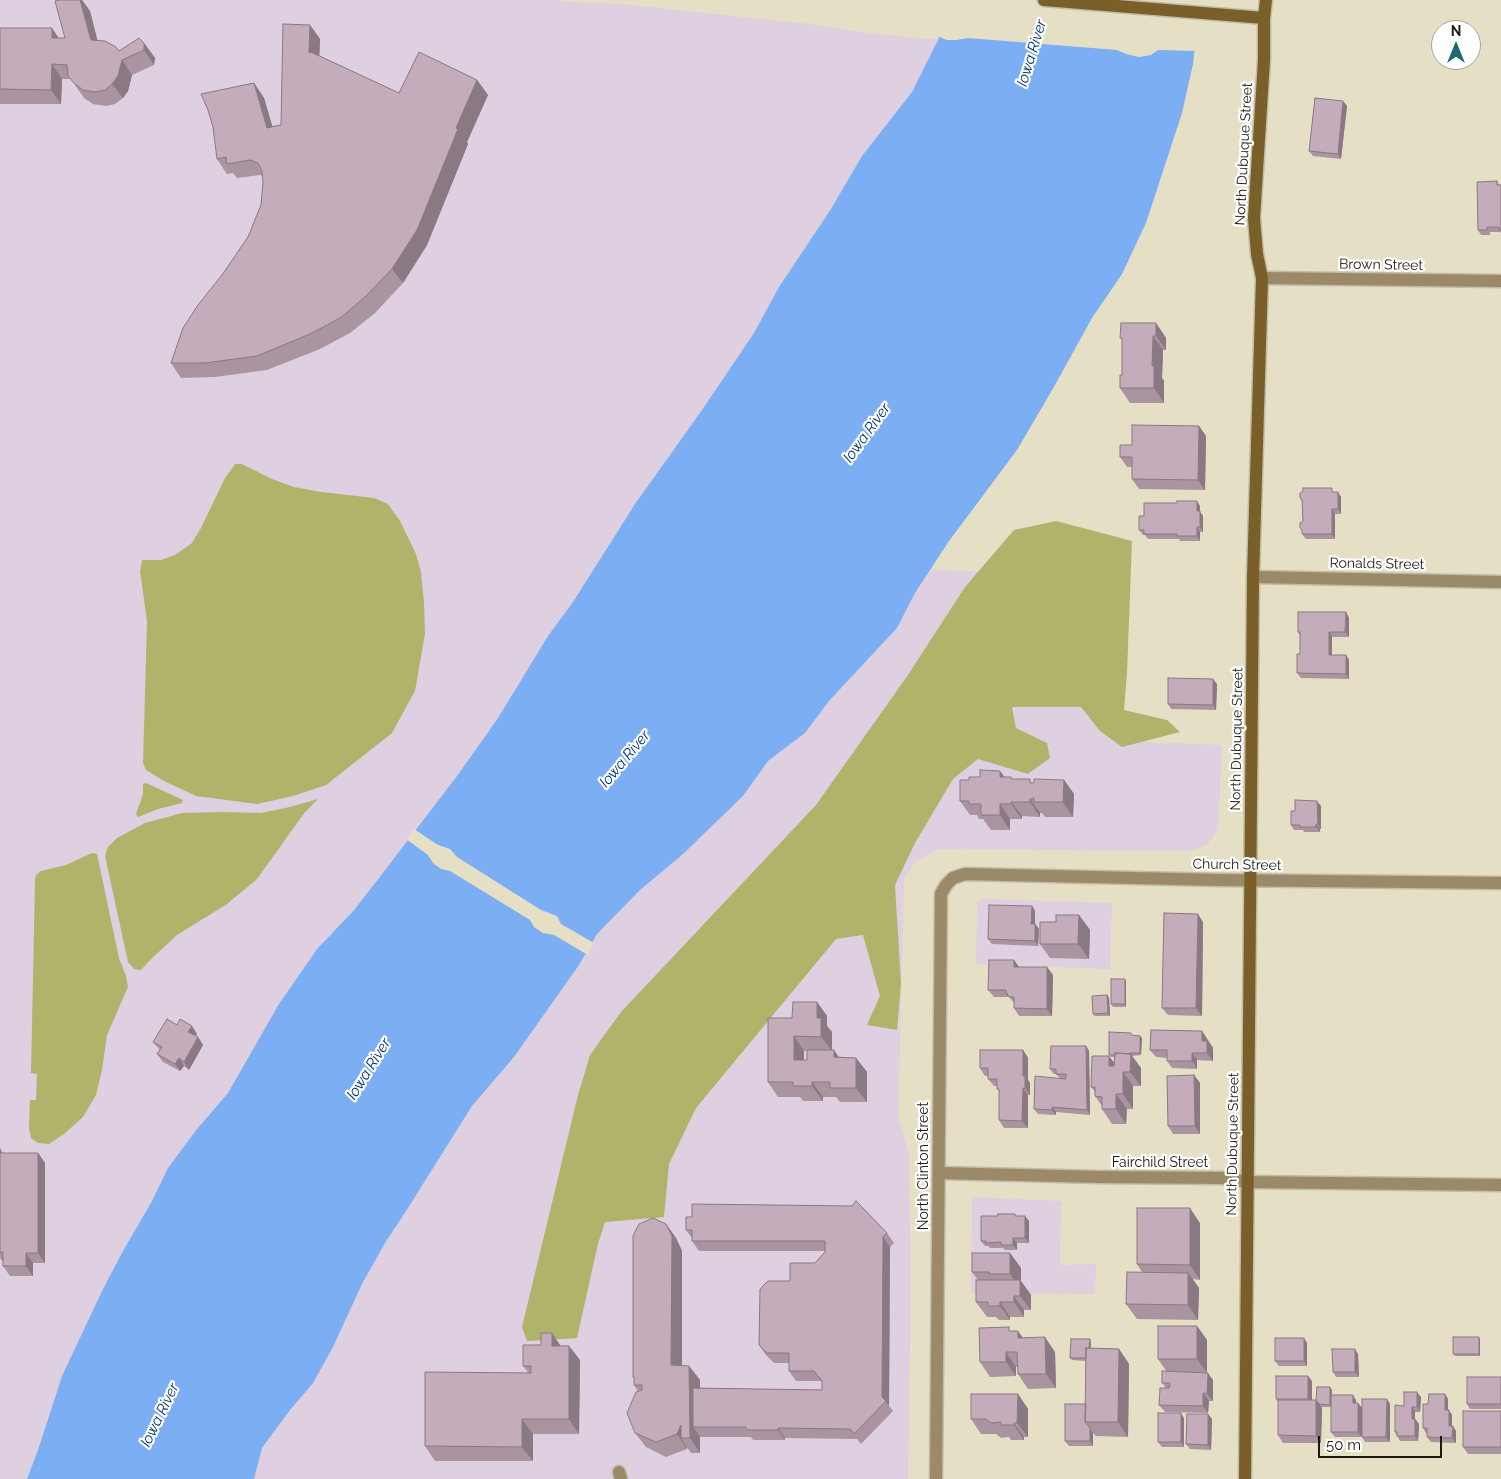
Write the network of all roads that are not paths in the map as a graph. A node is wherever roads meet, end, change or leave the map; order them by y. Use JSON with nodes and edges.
{"nodes":[{"id":1,"x":1044,"y":0,"type":"edge"},
{"id":2,"x":1266,"y":0,"type":"edge"},
{"id":3,"x":1264,"y":18,"type":"junction"},
{"id":4,"x":1262,"y":278,"type":"junction"},
{"id":5,"x":1501,"y":281,"type":"edge"},
{"id":6,"x":1253,"y":577,"type":"junction"},
{"id":7,"x":1501,"y":582,"type":"edge"},
{"id":8,"x":972,"y":874,"type":"joint"},
{"id":9,"x":1250,"y":880,"type":"junction"},
{"id":10,"x":1501,"y":883,"type":"edge"},
{"id":11,"x":938,"y":1173,"type":"junction"},
{"id":12,"x":1248,"y":1182,"type":"junction"},
{"id":13,"x":1501,"y":1185,"type":"edge"},
{"id":14,"x":936,"y":1479,"type":"edge"},
{"id":15,"x":1245,"y":1479,"type":"edge"}],
"edges":[{"from":1,"to":3,"type":"main road"},
{"from":2,"to":3,"type":"main road","name":"North Dubuque Street"},
{"from":3,"to":4,"type":"main road","name":"North Dubuque Street"},
{"from":4,"to":5,"type":"street","name":"Brown Street"},
{"from":4,"to":6,"type":"main road","name":"North Dubuque Street"},
{"from":6,"to":7,"type":"street","name":"Ronalds Street"},
{"from":6,"to":9,"type":"main road","name":"North Dubuque Street"},
{"from":8,"to":9,"type":"street","name":"Church Street"},
{"from":8,"to":11,"type":"street","name":"North Clinton Street"},
{"from":9,"to":10,"type":"street","name":"Church Street"},
{"from":9,"to":12,"type":"main road","name":"North Dubuque Street"},
{"from":11,"to":12,"type":"street","name":"Fairchild Street"},
{"from":11,"to":14,"type":"street","name":"North Clinton Street"},
{"from":12,"to":13,"type":"street","name":"Fairchild Street"},
{"from":12,"to":15,"type":"main road","name":"North Dubuque Street"}]}
